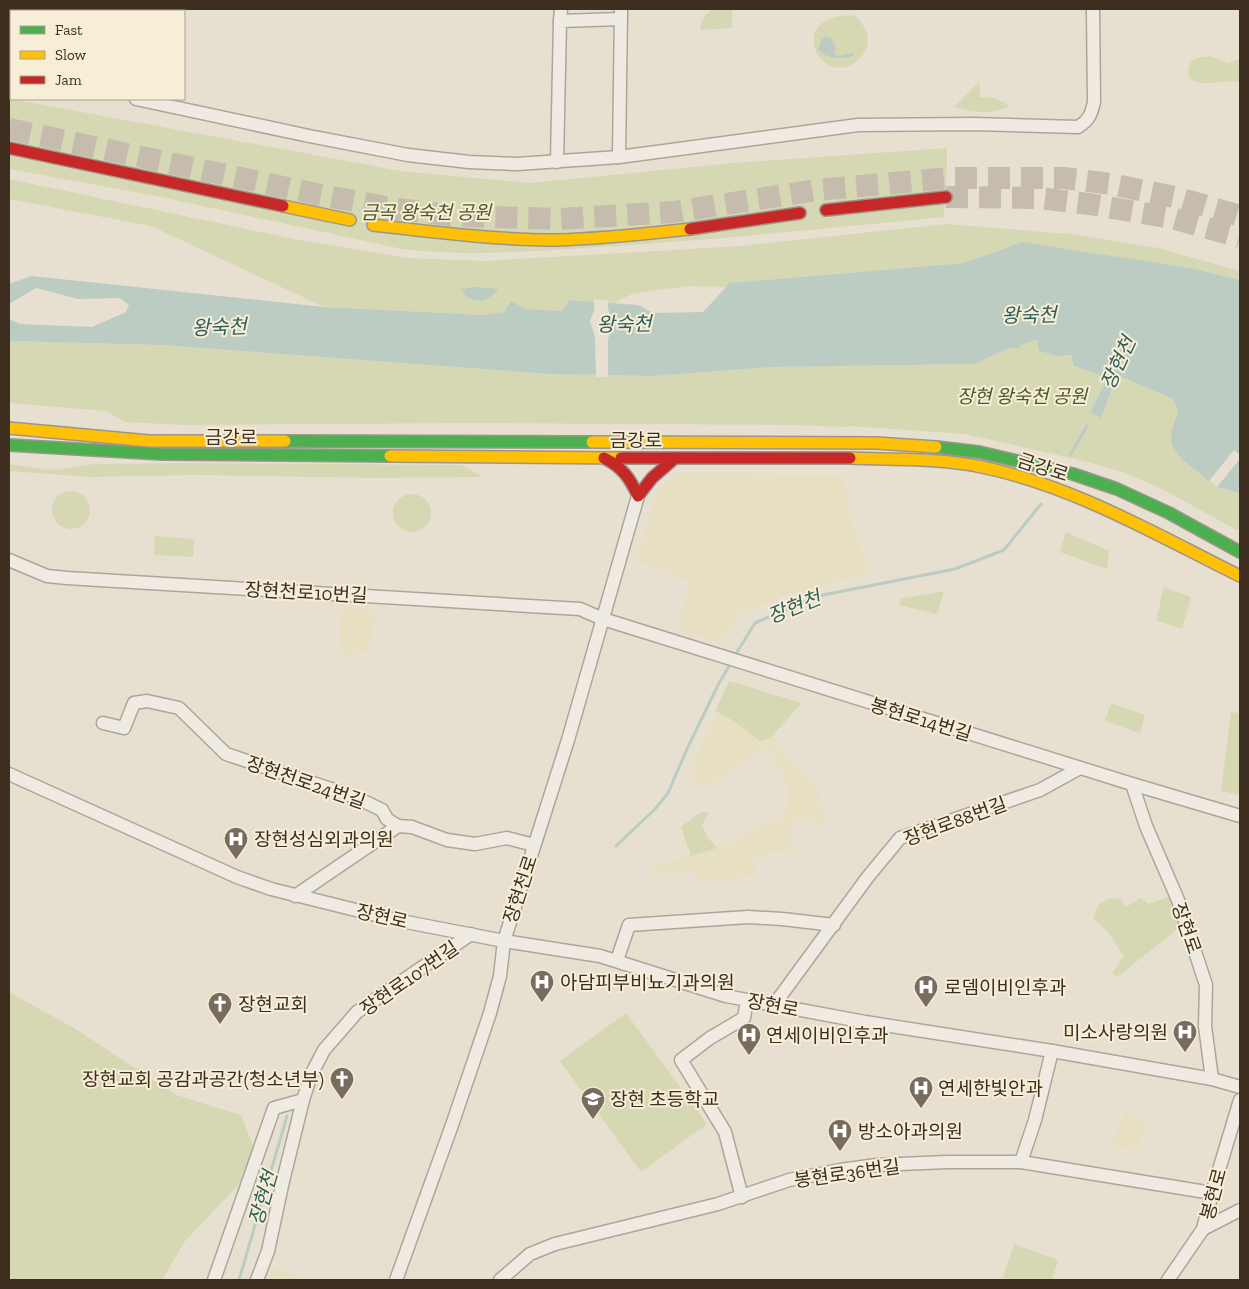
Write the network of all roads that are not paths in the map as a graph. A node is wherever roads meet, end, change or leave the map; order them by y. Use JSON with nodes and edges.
{"nodes":[{"id":1,"x":1093,"y":9,"type":"edge"},
{"id":2,"x":621,"y":14,"type":"edge"},
{"id":3,"x":561,"y":15,"type":"edge"},
{"id":4,"x":141,"y":100,"type":"edge"},
{"id":5,"x":9,"y":148,"type":"edge"},
{"id":6,"x":619,"y":157,"type":"junction"},
{"id":7,"x":557,"y":162,"type":"junction"},
{"id":8,"x":946,"y":197,"type":"tunnel mouth"},
{"id":9,"x":826,"y":210,"type":"dead end"},
{"id":10,"x":800,"y":214,"type":"dead end"},
{"id":11,"x":350,"y":220,"type":"dead end"},
{"id":12,"x":373,"y":225,"type":"dead end"},
{"id":13,"x":9,"y":428,"type":"edge"},
{"id":14,"x":11,"y":446,"type":"edge"},
{"id":15,"x":604,"y":458,"type":"junction"},
{"id":16,"x":675,"y":458,"type":"junction"},
{"id":17,"x":638,"y":496,"type":"junction"},
{"id":18,"x":1240,"y":552,"type":"edge"},
{"id":19,"x":9,"y":560,"type":"edge"},
{"id":20,"x":1240,"y":576,"type":"edge"},
{"id":21,"x":603,"y":619,"type":"junction"},
{"id":22,"x":103,"y":723,"type":"dead end"},
{"id":23,"x":1080,"y":768,"type":"junction"},
{"id":24,"x":9,"y":774,"type":"edge"},
{"id":25,"x":1132,"y":784,"type":"junction"},
{"id":26,"x":1240,"y":816,"type":"edge"},
{"id":27,"x":398,"y":826,"type":"junction"},
{"id":28,"x":534,"y":845,"type":"junction"},
{"id":29,"x":295,"y":896,"type":"junction"},
{"id":30,"x":834,"y":925,"type":"junction"},
{"id":31,"x":471,"y":934,"type":"junction"},
{"id":32,"x":504,"y":940,"type":"junction"},
{"id":33,"x":617,"y":960,"type":"junction"},
{"id":34,"x":747,"y":1000,"type":"junction"},
{"id":35,"x":774,"y":1005,"type":"junction"},
{"id":36,"x":1052,"y":1051,"type":"junction"},
{"id":37,"x":1212,"y":1079,"type":"junction"},
{"id":38,"x":1240,"y":1087,"type":"edge"},
{"id":39,"x":303,"y":1100,"type":"junction"},
{"id":40,"x":1240,"y":1100,"type":"edge"},
{"id":41,"x":1021,"y":1162,"type":"junction"},
{"id":42,"x":1212,"y":1193,"type":"junction"},
{"id":43,"x":742,"y":1197,"type":"junction"},
{"id":44,"x":1240,"y":1210,"type":"edge"},
{"id":45,"x":1203,"y":1228,"type":"junction"},
{"id":46,"x":214,"y":1280,"type":"edge"},
{"id":47,"x":257,"y":1280,"type":"edge"},
{"id":48,"x":396,"y":1280,"type":"edge"},
{"id":49,"x":500,"y":1280,"type":"edge"},
{"id":50,"x":1168,"y":1280,"type":"edge"}],
"edges":[{"from":1,"to":6,"type":"street"},
{"from":2,"to":3,"type":"street"},
{"from":2,"to":6,"type":"street"},
{"from":3,"to":7,"type":"street"},
{"from":4,"to":7,"type":"street"},
{"from":5,"to":11,"type":"main road"},
{"from":6,"to":7,"type":"street"},
{"from":8,"to":9,"type":"main road"},
{"from":10,"to":12,"type":"main road"},
{"from":13,"to":18,"type":"main road","name":"금강로"},
{"from":14,"to":15,"type":"main road","name":"금강로"},
{"from":15,"to":16,"type":"main road","name":"금강로"},
{"from":15,"to":17,"type":"main road"},
{"from":16,"to":17,"type":"main road"},
{"from":16,"to":20,"type":"main road","name":"금강로"},
{"from":17,"to":21,"type":"street","name":"장현천로"},
{"from":19,"to":21,"type":"street","name":"장현천로10번길"},
{"from":21,"to":23,"type":"street","name":"봉현로14번길"},
{"from":21,"to":28,"type":"street","name":"장현천로"},
{"from":22,"to":27,"type":"street","name":"장현천로24번길"},
{"from":23,"to":25,"type":"street","name":"봉현로14번길"},
{"from":23,"to":30,"type":"street","name":"장현로88번길"},
{"from":24,"to":29,"type":"street","name":"장현로"},
{"from":25,"to":26,"type":"street","name":"봉현로14번길"},
{"from":25,"to":37,"type":"street","name":"장현로"},
{"from":27,"to":28,"type":"street"},
{"from":27,"to":29,"type":"street"},
{"from":28,"to":32,"type":"street","name":"장현천로"},
{"from":29,"to":31,"type":"street","name":"장현로"},
{"from":30,"to":33,"type":"street"},
{"from":30,"to":35,"type":"street","name":"장현로88번길"},
{"from":31,"to":32,"type":"street","name":"장현로"},
{"from":31,"to":39,"type":"street","name":"장현로107번길"},
{"from":32,"to":33,"type":"street","name":"장현로"},
{"from":32,"to":48,"type":"street","name":"장현천로"},
{"from":33,"to":34,"type":"street","name":"장현로"},
{"from":34,"to":35,"type":"street","name":"장현로"},
{"from":34,"to":43,"type":"street"},
{"from":35,"to":36,"type":"street","name":"장현로"},
{"from":36,"to":37,"type":"street","name":"장현로"},
{"from":36,"to":41,"type":"street"},
{"from":37,"to":38,"type":"street","name":"장현로"},
{"from":39,"to":46,"type":"street"},
{"from":39,"to":47,"type":"street","name":"장현로107번길"},
{"from":40,"to":42,"type":"street","name":"봉현로"},
{"from":41,"to":42,"type":"street","name":"봉현로36번길"},
{"from":41,"to":43,"type":"street","name":"봉현로36번길"},
{"from":42,"to":45,"type":"street","name":"봉현로"},
{"from":43,"to":49,"type":"street","name":"봉현로36번길"},
{"from":44,"to":45,"type":"street"},
{"from":45,"to":50,"type":"street","name":"봉현로"}]}
